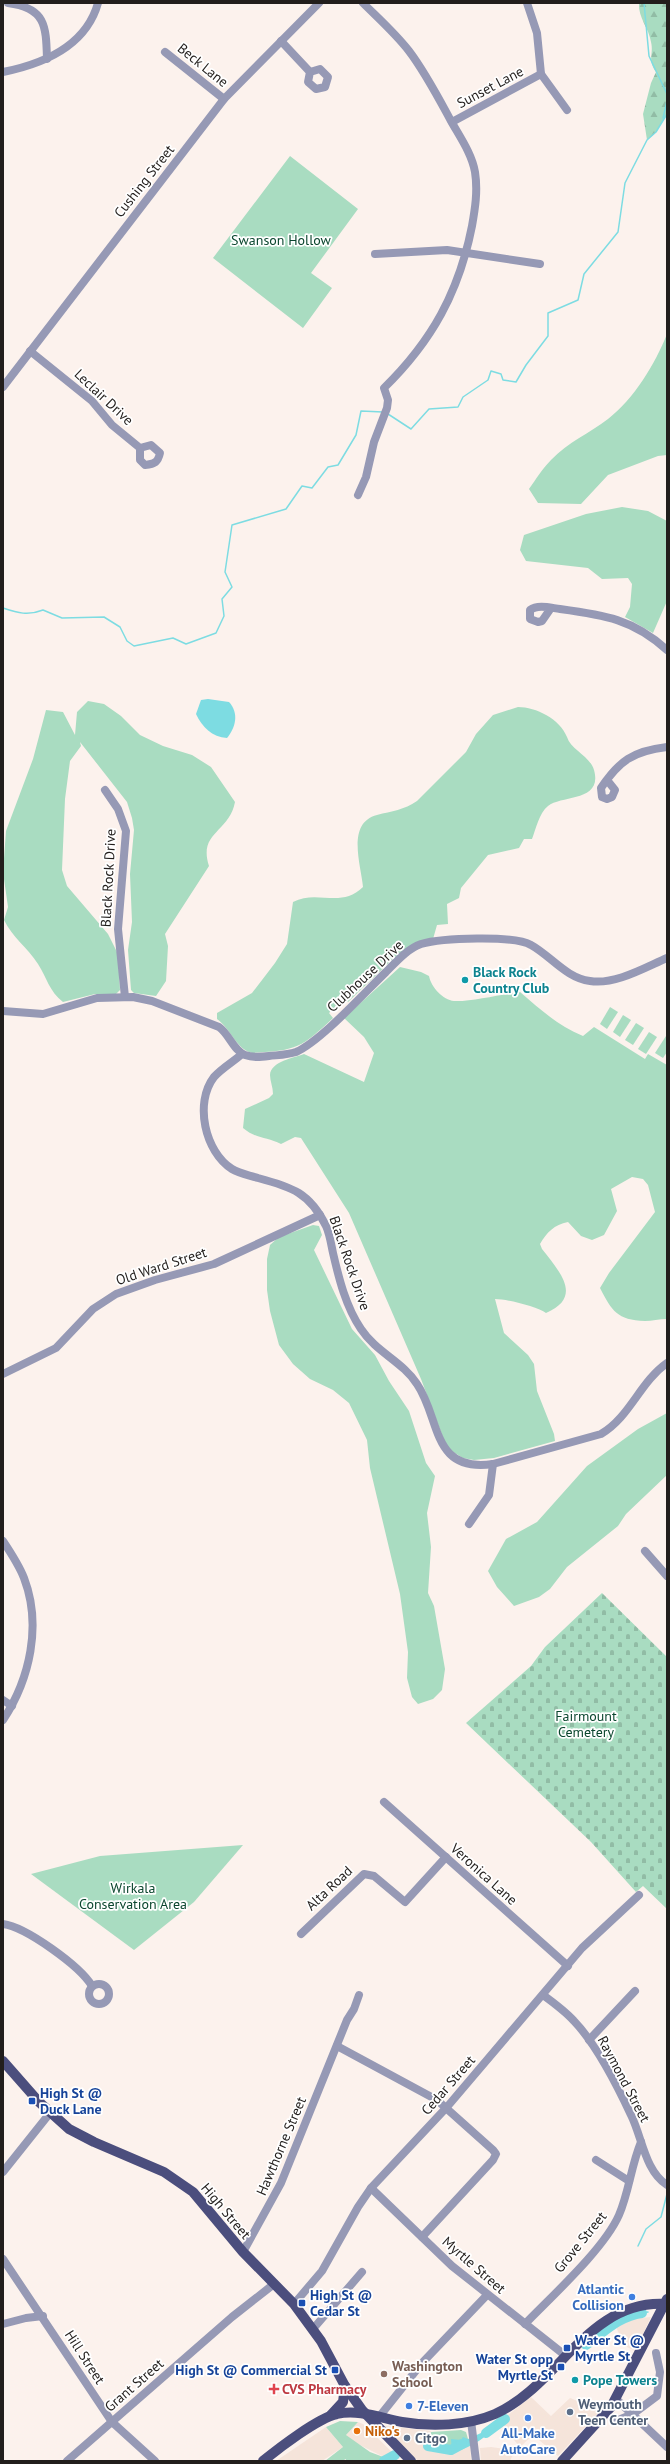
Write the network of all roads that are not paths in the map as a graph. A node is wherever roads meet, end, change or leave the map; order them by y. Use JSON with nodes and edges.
{"nodes":[{"id":1,"x":8,"y":3,"type":"edge"},
{"id":2,"x":98,"y":3,"type":"edge"},
{"id":3,"x":319,"y":3,"type":"edge"},
{"id":4,"x":363,"y":3,"type":"edge"},
{"id":5,"x":527,"y":3,"type":"edge"},
{"id":6,"x":281,"y":41,"type":"junction"},
{"id":7,"x":165,"y":52,"type":"dead end"},
{"id":8,"x":47,"y":59,"type":"junction"},
{"id":9,"x":3,"y":72,"type":"edge"},
{"id":10,"x":310,"y":72,"type":"dead end"},
{"id":11,"x":541,"y":74,"type":"junction"},
{"id":12,"x":224,"y":99,"type":"junction"},
{"id":13,"x":567,"y":110,"type":"dead end"},
{"id":14,"x":452,"y":122,"type":"junction"},
{"id":15,"x":467,"y":252,"type":"junction"},
{"id":16,"x":375,"y":254,"type":"dead end"},
{"id":17,"x":540,"y":264,"type":"dead end"},
{"id":18,"x":30,"y":351,"type":"junction"},
{"id":19,"x":3,"y":387,"type":"edge"},
{"id":20,"x":140,"y":448,"type":"dead end"},
{"id":21,"x":358,"y":495,"type":"dead end"},
{"id":22,"x":551,"y":608,"type":"dead end"},
{"id":23,"x":667,"y":650,"type":"edge"},
{"id":24,"x":667,"y":747,"type":"edge"},
{"id":25,"x":607,"y":780,"type":"dead end"},
{"id":26,"x":105,"y":790,"type":"dead end"},
{"id":27,"x":667,"y":958,"type":"edge"},
{"id":28,"x":125,"y":997,"type":"junction"},
{"id":29,"x":3,"y":1011,"type":"edge"},
{"id":30,"x":242,"y":1054,"type":"junction"},
{"id":31,"x":320,"y":1215,"type":"junction"},
{"id":32,"x":667,"y":1363,"type":"edge"},
{"id":33,"x":3,"y":1374,"type":"edge"},
{"id":34,"x":493,"y":1464,"type":"junction"},
{"id":35,"x":469,"y":1524,"type":"dead end"},
{"id":36,"x":3,"y":1540,"type":"edge"},
{"id":37,"x":645,"y":1551,"type":"dead end"},
{"id":38,"x":666,"y":1574,"type":"edge"},
{"id":39,"x":3,"y":1700,"type":"edge"},
{"id":40,"x":12,"y":1706,"type":"junction"},
{"id":41,"x":3,"y":1720,"type":"edge"},
{"id":42,"x":384,"y":1802,"type":"dead end"},
{"id":43,"x":446,"y":1857,"type":"junction"},
{"id":44,"x":639,"y":1895,"type":"dead end"},
{"id":45,"x":3,"y":1924,"type":"edge"},
{"id":46,"x":301,"y":1934,"type":"dead end"},
{"id":47,"x":568,"y":1966,"type":"junction"},
{"id":48,"x":92,"y":1986,"type":"dead end"},
{"id":49,"x":635,"y":1991,"type":"dead end"},
{"id":50,"x":359,"y":1995,"type":"dead end"},
{"id":51,"x":543,"y":1995,"type":"junction"},
{"id":52,"x":589,"y":2040,"type":"junction"},
{"id":53,"x":337,"y":2046,"type":"junction"},
{"id":54,"x":3,"y":2061,"type":"edge"},
{"id":55,"x":447,"y":2107,"type":"junction"},
{"id":56,"x":50,"y":2113,"type":"junction"},
{"id":57,"x":641,"y":2142,"type":"junction"},
{"id":58,"x":596,"y":2160,"type":"dead end"},
{"id":59,"x":3,"y":2172,"type":"edge"},
{"id":60,"x":629,"y":2180,"type":"junction"},
{"id":61,"x":666,"y":2184,"type":"edge"},
{"id":62,"x":371,"y":2188,"type":"junction"},
{"id":63,"x":422,"y":2237,"type":"junction"},
{"id":64,"x":243,"y":2252,"type":"junction"},
{"id":65,"x":3,"y":2259,"type":"edge"},
{"id":66,"x":362,"y":2272,"type":"dead end"},
{"id":67,"x":274,"y":2284,"type":"junction"},
{"id":68,"x":488,"y":2295,"type":"junction"},
{"id":69,"x":666,"y":2302,"type":"edge"},
{"id":70,"x":294,"y":2304,"type":"junction"},
{"id":71,"x":42,"y":2316,"type":"junction"},
{"id":72,"x":3,"y":2324,"type":"edge"},
{"id":73,"x":525,"y":2324,"type":"junction"},
{"id":74,"x":313,"y":2329,"type":"junction"},
{"id":75,"x":656,"y":2353,"type":"dead end"},
{"id":76,"x":566,"y":2356,"type":"junction"},
{"id":77,"x":345,"y":2386,"type":"junction"},
{"id":78,"x":667,"y":2395,"type":"edge"},
{"id":79,"x":657,"y":2396,"type":"junction"},
{"id":80,"x":616,"y":2399,"type":"junction"},
{"id":81,"x":366,"y":2414,"type":"junction"},
{"id":82,"x":633,"y":2414,"type":"junction"},
{"id":83,"x":330,"y":2416,"type":"junction"},
{"id":84,"x":379,"y":2417,"type":"junction"},
{"id":85,"x":616,"y":2421,"type":"dead end"},
{"id":86,"x":112,"y":2422,"type":"junction"},
{"id":87,"x":472,"y":2425,"type":"junction"},
{"id":88,"x":667,"y":2447,"type":"edge"},
{"id":89,"x":67,"y":2461,"type":"edge"},
{"id":90,"x":155,"y":2461,"type":"edge"},
{"id":91,"x":263,"y":2461,"type":"edge"},
{"id":92,"x":411,"y":2461,"type":"edge"},
{"id":93,"x":476,"y":2461,"type":"edge"},
{"id":94,"x":562,"y":2461,"type":"edge"}],
"edges":[{"from":1,"to":8,"type":"street"},
{"from":2,"to":8,"type":"street"},
{"from":3,"to":6,"type":"street","name":"Cushing Street"},
{"from":4,"to":14,"type":"street"},
{"from":5,"to":11,"type":"street","name":"Sunset Lane"},
{"from":6,"to":10,"type":"street"},
{"from":6,"to":12,"type":"street","name":"Cushing Street"},
{"from":7,"to":12,"type":"street","name":"Beck Lane"},
{"from":8,"to":9,"type":"street"},
{"from":11,"to":13,"type":"street","name":"Sunset Lane"},
{"from":11,"to":14,"type":"street","name":"Sunset Lane"},
{"from":12,"to":18,"type":"street","name":"Cushing Street"},
{"from":14,"to":15,"type":"street"},
{"from":15,"to":16,"type":"street"},
{"from":15,"to":17,"type":"street"},
{"from":15,"to":21,"type":"street"},
{"from":18,"to":19,"type":"street","name":"Cushing Street"},
{"from":18,"to":20,"type":"street","name":"Leclair Drive"},
{"from":22,"to":23,"type":"street"},
{"from":24,"to":25,"type":"street"},
{"from":26,"to":28,"type":"street","name":"Black Rock Drive"},
{"from":27,"to":30,"type":"street","name":"Clubhouse Drive"},
{"from":28,"to":29,"type":"street"},
{"from":28,"to":30,"type":"street"},
{"from":30,"to":31,"type":"street","name":"Black Rock Drive"},
{"from":31,"to":33,"type":"street","name":"Old Ward Street"},
{"from":31,"to":34,"type":"street","name":"Black Rock Drive"},
{"from":32,"to":34,"type":"street","name":"Black Rock Drive"},
{"from":34,"to":35,"type":"street"},
{"from":36,"to":40,"type":"street"},
{"from":37,"to":38,"type":"street"},
{"from":39,"to":40,"type":"street"},
{"from":40,"to":41,"type":"street"},
{"from":42,"to":43,"type":"street","name":"Veronica Lane"},
{"from":43,"to":46,"type":"street","name":"Alta Road"},
{"from":43,"to":47,"type":"street","name":"Veronica Lane"},
{"from":44,"to":47,"type":"street","name":"Cedar Street"},
{"from":45,"to":48,"type":"street"},
{"from":47,"to":51,"type":"street","name":"Cedar Street"},
{"from":49,"to":52,"type":"street"},
{"from":50,"to":53,"type":"street","name":"Hawthorne Street"},
{"from":51,"to":52,"type":"street","name":"Raymond Street"},
{"from":51,"to":55,"type":"street","name":"Cedar Street"},
{"from":52,"to":57,"type":"street","name":"Raymond Street"},
{"from":53,"to":55,"type":"street"},
{"from":53,"to":64,"type":"street","name":"Hawthorne Street"},
{"from":54,"to":56,"type":"main road","name":"High Street"},
{"from":55,"to":62,"type":"street","name":"Cedar Street"},
{"from":55,"to":63,"type":"street"},
{"from":56,"to":59,"type":"street"},
{"from":56,"to":64,"type":"main road","name":"High Street"},
{"from":57,"to":60,"type":"street","name":"Grove Street"},
{"from":57,"to":61,"type":"street","name":"Raymond Street"},
{"from":58,"to":60,"type":"street"},
{"from":60,"to":73,"type":"street","name":"Grove Street"},
{"from":62,"to":63,"type":"street","name":"Myrtle Street"},
{"from":62,"to":70,"type":"street","name":"Cedar Street"},
{"from":63,"to":68,"type":"street","name":"Myrtle Street"},
{"from":64,"to":67,"type":"main road","name":"High Street"},
{"from":65,"to":71,"type":"street","name":"Hill Street"},
{"from":66,"to":74,"type":"street"},
{"from":67,"to":70,"type":"main road","name":"High Street"},
{"from":67,"to":86,"type":"street","name":"Grant Street"},
{"from":68,"to":73,"type":"street","name":"Myrtle Street"},
{"from":68,"to":84,"type":"street"},
{"from":69,"to":76,"type":"main road"},
{"from":69,"to":80,"type":"main road"},
{"from":70,"to":74,"type":"main road","name":"High Street"},
{"from":71,"to":72,"type":"street"},
{"from":71,"to":86,"type":"street","name":"Hill Street"},
{"from":73,"to":76,"type":"street","name":"Myrtle Street"},
{"from":74,"to":77,"type":"main road","name":"High Street"},
{"from":75,"to":79,"type":"street"},
{"from":76,"to":87,"type":"main road"},
{"from":77,"to":81,"type":"main road","name":"High Street"},
{"from":77,"to":83,"type":"main road"},
{"from":78,"to":79,"type":"street"},
{"from":79,"to":82,"type":"street"},
{"from":80,"to":82,"type":"street"},
{"from":80,"to":94,"type":"main road"},
{"from":81,"to":83,"type":"main road"},
{"from":81,"to":84,"type":"main road"},
{"from":81,"to":92,"type":"main road","name":"High Street"},
{"from":82,"to":85,"type":"street"},
{"from":82,"to":88,"type":"street"},
{"from":83,"to":91,"type":"main road"},
{"from":84,"to":87,"type":"main road"},
{"from":86,"to":89,"type":"street","name":"Grant Street"},
{"from":86,"to":90,"type":"street","name":"Hill Street"},
{"from":87,"to":93,"type":"street"}]}
